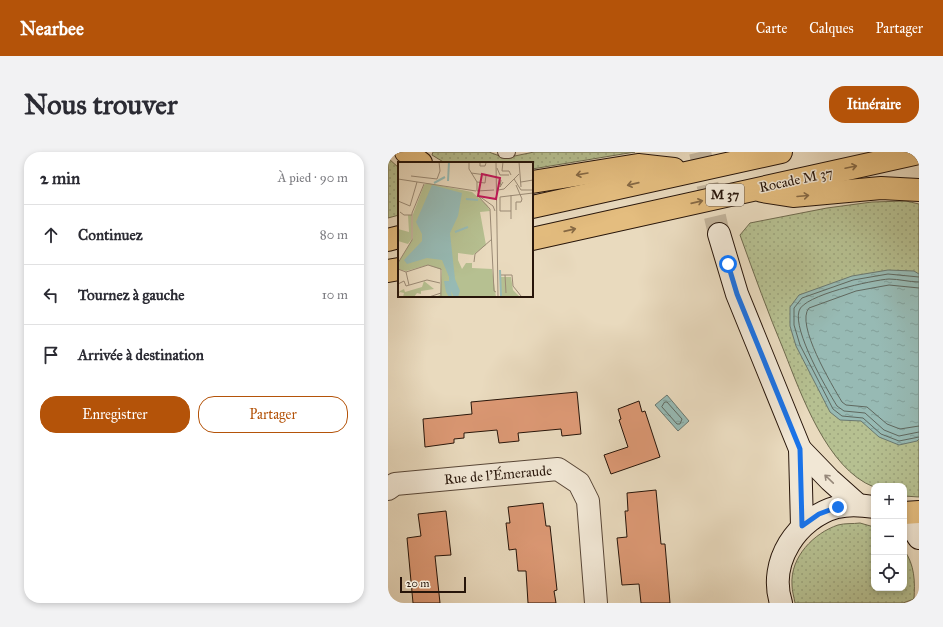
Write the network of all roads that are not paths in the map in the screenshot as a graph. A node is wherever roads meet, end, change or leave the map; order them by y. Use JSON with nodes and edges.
{"nodes":[{"id":1,"x":406,"y":152,"type":"edge"},
{"id":2,"x":504,"y":152,"type":"edge"},
{"id":3,"x":509,"y":152,"type":"edge"},
{"id":4,"x":780,"y":152,"type":"edge"},
{"id":5,"x":919,"y":152,"type":"edge"},
{"id":6,"x":420,"y":162,"type":"edge"},
{"id":7,"x":690,"y":171,"type":"junction"},
{"id":8,"x":533,"y":182,"type":"edge"},
{"id":9,"x":751,"y":190,"type":"junction"},
{"id":10,"x":919,"y":190,"type":"edge"},
{"id":11,"x":533,"y":207,"type":"edge"},
{"id":12,"x":719,"y":234,"type":"tunnel mouth"},
{"id":13,"x":398,"y":237,"type":"edge"},
{"id":14,"x":533,"y":239,"type":"edge"},
{"id":15,"x":388,"y":240,"type":"edge"},
{"id":16,"x":398,"y":269,"type":"edge"},
{"id":17,"x":388,"y":271,"type":"edge"},
{"id":18,"x":800,"y":449,"type":"junction"},
{"id":19,"x":388,"y":489,"type":"edge"},
{"id":20,"x":866,"y":506,"type":"edge"},
{"id":21,"x":919,"y":512,"type":"edge"},
{"id":22,"x":907,"y":513,"type":"edge"},
{"id":23,"x":907,"y":525,"type":"edge"},
{"id":24,"x":802,"y":526,"type":"junction"},
{"id":25,"x":919,"y":538,"type":"edge"},
{"id":26,"x":777,"y":600,"type":"edge"},
{"id":27,"x":596,"y":603,"type":"edge"}],
"edges":[{"from":1,"to":6,"type":"highway"},
{"from":2,"to":3,"type":"lane"},
{"from":4,"to":7,"type":"highway","number":"M 37"},
{"from":9,"to":5,"type":"highway","name":"Rocade M 37","number":"M 37","one_way":true},
{"from":7,"to":8,"type":"highway","number":"M 37","one_way":true},
{"from":7,"to":11,"type":"highway","number":"M 37","one_way":true},
{"from":9,"to":10,"type":"highway","number":"M 37","one_way":true},
{"from":14,"to":9,"type":"highway","name":"Rocade M 37","number":"M 37","one_way":true},
{"from":12,"to":18,"type":"street"},
{"from":13,"to":15,"type":"highway"},
{"from":16,"to":17,"type":"highway"},
{"from":20,"to":18,"type":"street","one_way":true},
{"from":18,"to":24,"type":"street"},
{"from":19,"to":27,"type":"street","name":"Rue de l'Émeraude"},
{"from":20,"to":24,"type":"street"},
{"from":21,"to":22,"type":"highway"},
{"from":23,"to":25,"type":"street"},
{"from":24,"to":26,"type":"street"}]}
